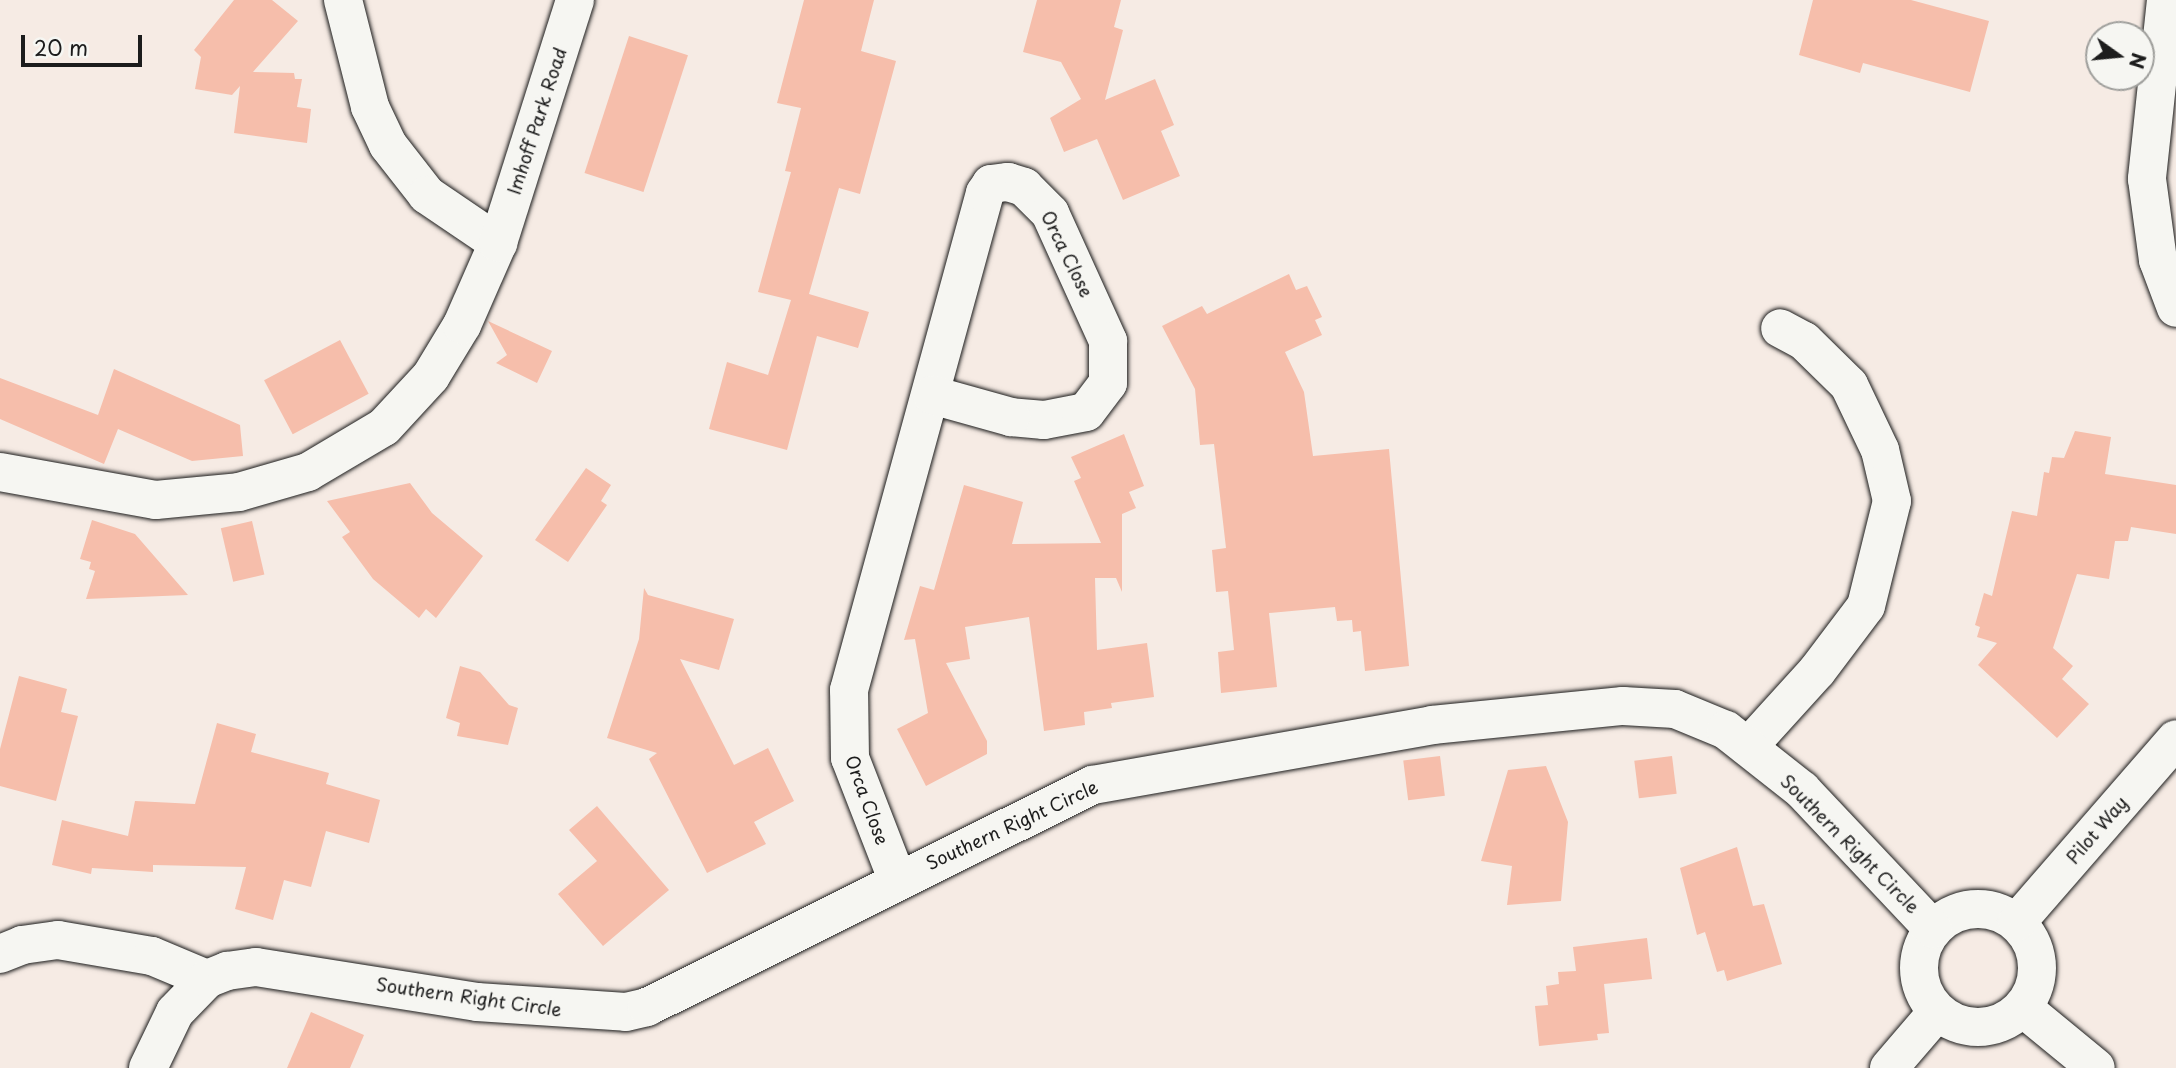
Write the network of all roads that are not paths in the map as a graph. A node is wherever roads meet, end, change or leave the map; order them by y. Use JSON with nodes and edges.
{"nodes":[{"id":1,"x":343,"y":0,"type":"edge"},
{"id":2,"x":575,"y":0,"type":"edge"},
{"id":3,"x":2166,"y":0,"type":"edge"},
{"id":4,"x":498,"y":243,"type":"junction"},
{"id":5,"x":2176,"y":308,"type":"edge"},
{"id":6,"x":1780,"y":328,"type":"dead end"},
{"id":7,"x":932,"y":395,"type":"junction"},
{"id":8,"x":0,"y":472,"type":"edge"},
{"id":9,"x":2176,"y":739,"type":"edge"},
{"id":10,"x":1748,"y":747,"type":"junction"},
{"id":11,"x":897,"y":879,"type":"junction"},
{"id":12,"x":2017,"y":922,"type":"junction"},
{"id":13,"x":1933,"y":929,"type":"junction"},
{"id":14,"x":0,"y":954,"type":"edge"},
{"id":15,"x":207,"y":979,"type":"junction"},
{"id":16,"x":2023,"y":1008,"type":"junction"},
{"id":17,"x":1937,"y":1012,"type":"junction"},
{"id":18,"x":148,"y":1068,"type":"edge"},
{"id":19,"x":1889,"y":1068,"type":"edge"},
{"id":20,"x":2096,"y":1068,"type":"edge"}],
"edges":[{"from":1,"to":4,"type":"street"},
{"from":2,"to":4,"type":"street","name":"Imhoff Park Road"},
{"from":3,"to":5,"type":"street"},
{"from":4,"to":8,"type":"street","name":"Imhoff Park Road"},
{"from":6,"to":10,"type":"street"},
{"from":7,"to":7,"type":"street","name":"Orca Close"},
{"from":7,"to":11,"type":"street","name":"Orca Close"},
{"from":9,"to":12,"type":"street","name":"Pilot Way"},
{"from":10,"to":11,"type":"street","name":"Southern Right Circle"},
{"from":10,"to":13,"type":"street","name":"Southern Right Circle"},
{"from":11,"to":15,"type":"street","name":"Southern Right Circle"},
{"from":12,"to":13,"type":"street","name":"Southern Right Circle"},
{"from":12,"to":16,"type":"street"},
{"from":13,"to":17,"type":"street","name":"Southern Right Circle"},
{"from":14,"to":15,"type":"street"},
{"from":15,"to":18,"type":"street"},
{"from":16,"to":17,"type":"street"},
{"from":16,"to":20,"type":"street"},
{"from":17,"to":19,"type":"street"}]}
